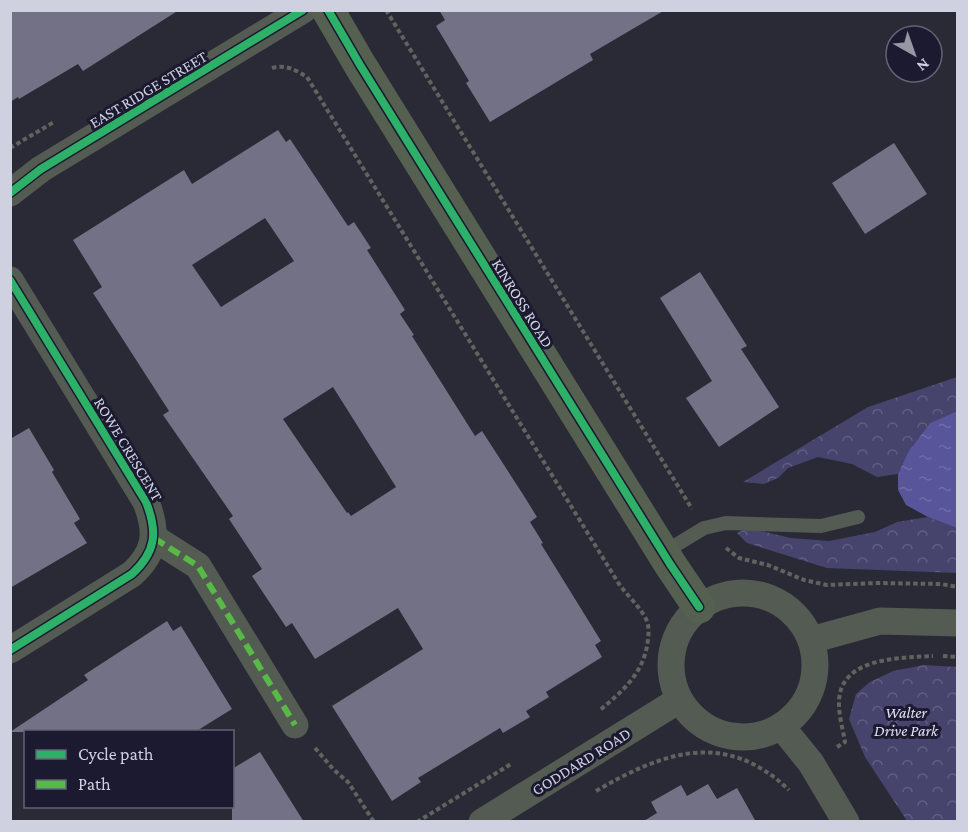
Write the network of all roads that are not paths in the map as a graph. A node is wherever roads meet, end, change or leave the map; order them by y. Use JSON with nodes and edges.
{"nodes":[{"id":1,"x":303,"y":10,"type":"edge"},
{"id":2,"x":328,"y":10,"type":"edge"},
{"id":3,"x":10,"y":193,"type":"edge"},
{"id":4,"x":10,"y":280,"type":"edge"},
{"id":5,"x":858,"y":517,"type":"dead end"},
{"id":6,"x":154,"y":538,"type":"junction"},
{"id":7,"x":663,"y":553,"type":"junction"},
{"id":8,"x":699,"y":607,"type":"junction"},
{"id":9,"x":957,"y":623,"type":"edge"},
{"id":10,"x":811,"y":640,"type":"junction"},
{"id":11,"x":10,"y":650,"type":"edge"},
{"id":12,"x":679,"y":700,"type":"junction"},
{"id":13,"x":295,"y":725,"type":"road end"},
{"id":14,"x":781,"y":726,"type":"junction"},
{"id":15,"x":482,"y":822,"type":"edge"},
{"id":16,"x":846,"y":822,"type":"edge"}],
"edges":[{"from":1,"to":3,"type":"street","name":"EAST RIDGE STREET"},
{"from":2,"to":7,"type":"street","name":"KINROSS ROAD"},
{"from":4,"to":6,"type":"street","name":"ROWE CRESCENT"},
{"from":5,"to":7,"type":"lane"},
{"from":6,"to":11,"type":"street"},
{"from":6,"to":13,"type":"street"},
{"from":7,"to":8,"type":"street","name":"KINROSS ROAD"},
{"from":8,"to":10,"type":"street"},
{"from":8,"to":12,"type":"street"},
{"from":9,"to":10,"type":"street"},
{"from":10,"to":14,"type":"street"},
{"from":12,"to":14,"type":"street"},
{"from":12,"to":15,"type":"street","name":"GODDARD ROAD"},
{"from":14,"to":16,"type":"street"}]}
